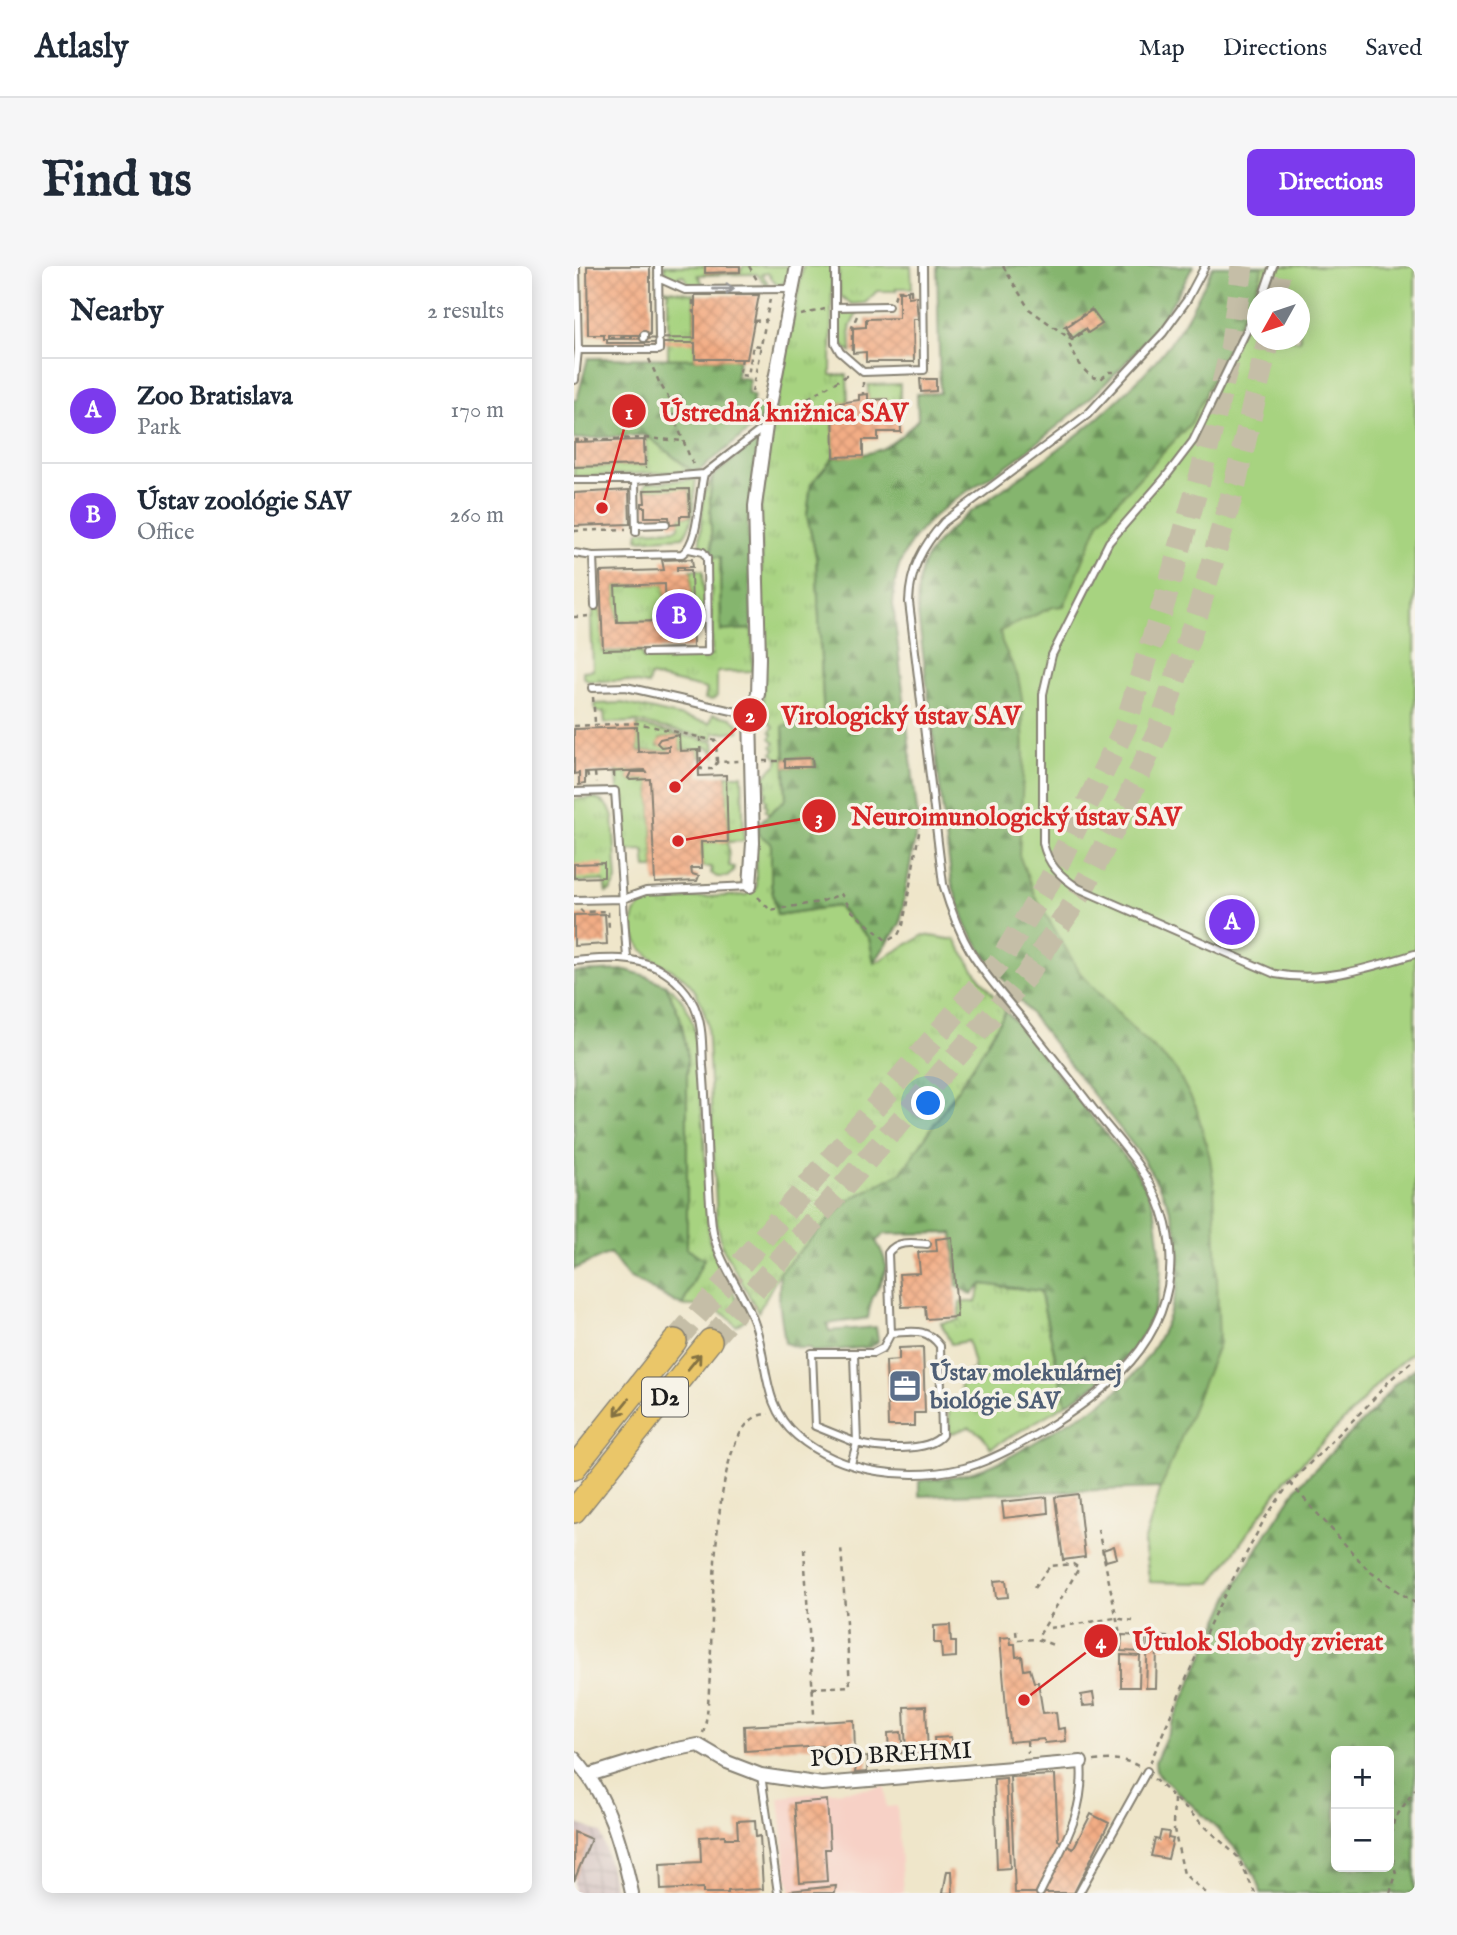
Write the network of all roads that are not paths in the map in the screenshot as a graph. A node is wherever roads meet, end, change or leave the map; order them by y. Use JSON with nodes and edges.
{"nodes":[{"id":1,"x":576,"y":266,"type":"edge"},
{"id":2,"x":658,"y":266,"type":"edge"},
{"id":3,"x":797,"y":266,"type":"edge"},
{"id":4,"x":835,"y":266,"type":"edge"},
{"id":5,"x":923,"y":266,"type":"edge"},
{"id":6,"x":1205,"y":266,"type":"edge"},
{"id":7,"x":1273,"y":266,"type":"edge"},
{"id":8,"x":658,"y":278,"type":"junction"},
{"id":9,"x":1266,"y":287,"type":"edge"},
{"id":10,"x":792,"y":289,"type":"junction"},
{"id":11,"x":888,"y":306,"type":"dead end"},
{"id":12,"x":835,"y":307,"type":"junction"},
{"id":13,"x":1247,"y":330,"type":"edge"},
{"id":14,"x":578,"y":350,"type":"junction"},
{"id":15,"x":575,"y":380,"type":"edge"},
{"id":16,"x":770,"y":422,"type":"junction"},
{"id":17,"x":700,"y":474,"type":"junction"},
{"id":18,"x":574,"y":480,"type":"edge"},
{"id":19,"x":635,"y":480,"type":"junction"},
{"id":20,"x":666,"y":524,"type":"dead end"},
{"id":21,"x":689,"y":549,"type":"junction"},
{"id":22,"x":574,"y":553,"type":"edge"},
{"id":23,"x":593,"y":556,"type":"junction"},
{"id":24,"x":595,"y":607,"type":"dead end"},
{"id":25,"x":646,"y":653,"type":"dead end"},
{"id":26,"x":593,"y":692,"type":"road end"},
{"id":27,"x":750,"y":715,"type":"junction"},
{"id":28,"x":574,"y":792,"type":"edge"},
{"id":29,"x":753,"y":890,"type":"joint"},
{"id":30,"x":623,"y":899,"type":"junction"},
{"id":31,"x":574,"y":900,"type":"edge"},
{"id":32,"x":1415,"y":954,"type":"edge"},
{"id":33,"x":627,"y":958,"type":"junction"},
{"id":34,"x":574,"y":961,"type":"edge"},
{"id":35,"x":927,"y":1244,"type":"dead end"},
{"id":36,"x":891,"y":1334,"type":"junction"},
{"id":37,"x":675,"y":1341,"type":"tunnel mouth"},
{"id":38,"x":710,"y":1342,"type":"tunnel mouth"},
{"id":39,"x":854,"y":1354,"type":"junction"},
{"id":40,"x":857,"y":1443,"type":"junction"},
{"id":41,"x":851,"y":1464,"type":"junction"},
{"id":42,"x":574,"y":1468,"type":"edge"},
{"id":43,"x":574,"y":1511,"type":"edge"},
{"id":44,"x":574,"y":1758,"type":"edge"},
{"id":45,"x":1080,"y":1762,"type":"joint"},
{"id":46,"x":1147,"y":1771,"type":"road end"},
{"id":47,"x":589,"y":1774,"type":"junction"},
{"id":48,"x":761,"y":1774,"type":"junction"},
{"id":49,"x":632,"y":1893,"type":"edge"},
{"id":50,"x":778,"y":1893,"type":"edge"},
{"id":51,"x":1040,"y":1893,"type":"edge"},
{"id":52,"x":1079,"y":1893,"type":"edge"}],
"edges":[{"from":1,"to":14,"type":"lane"},
{"from":2,"to":8,"type":"lane"},
{"from":3,"to":10,"type":"street"},
{"from":4,"to":12,"type":"lane"},
{"from":5,"to":12,"type":"lane"},
{"from":6,"to":41,"type":"lane"},
{"from":7,"to":9,"type":"lane"},
{"from":8,"to":10,"type":"lane","one_way":true},
{"from":8,"to":14,"type":"lane"},
{"from":10,"to":16,"type":"street"},
{"from":11,"to":12,"type":"lane"},
{"from":13,"to":32,"type":"lane"},
{"from":14,"to":15,"type":"lane"},
{"from":16,"to":17,"type":"lane"},
{"from":16,"to":27,"type":"street"},
{"from":17,"to":19,"type":"lane"},
{"from":17,"to":21,"type":"lane"},
{"from":18,"to":19,"type":"lane"},
{"from":19,"to":20,"type":"lane"},
{"from":21,"to":23,"type":"lane"},
{"from":21,"to":25,"type":"lane"},
{"from":22,"to":23,"type":"lane"},
{"from":23,"to":24,"type":"lane"},
{"from":26,"to":27,"type":"lane"},
{"from":27,"to":29,"type":"street"},
{"from":28,"to":30,"type":"lane"},
{"from":29,"to":30,"type":"lane"},
{"from":30,"to":31,"type":"lane"},
{"from":30,"to":33,"type":"lane"},
{"from":33,"to":34,"type":"lane"},
{"from":33,"to":41,"type":"lane"},
{"from":35,"to":36,"type":"lane"},
{"from":36,"to":39,"type":"lane"},
{"from":36,"to":40,"type":"lane"},
{"from":37,"to":42,"type":"highway","number":"D2","one_way":true},
{"from":43,"to":38,"type":"highway","number":"D2","one_way":true},
{"from":39,"to":40,"type":"lane"},
{"from":39,"to":40,"type":"lane"},
{"from":40,"to":41,"type":"lane"},
{"from":44,"to":47,"type":"street"},
{"from":45,"to":48,"type":"street","name":"POD BREHMI"},
{"from":45,"to":51,"type":"lane"},
{"from":46,"to":52,"type":"lane"},
{"from":47,"to":48,"type":"street","name":"POD BREHMI"},
{"from":47,"to":49,"type":"street"},
{"from":48,"to":50,"type":"lane"}]}
